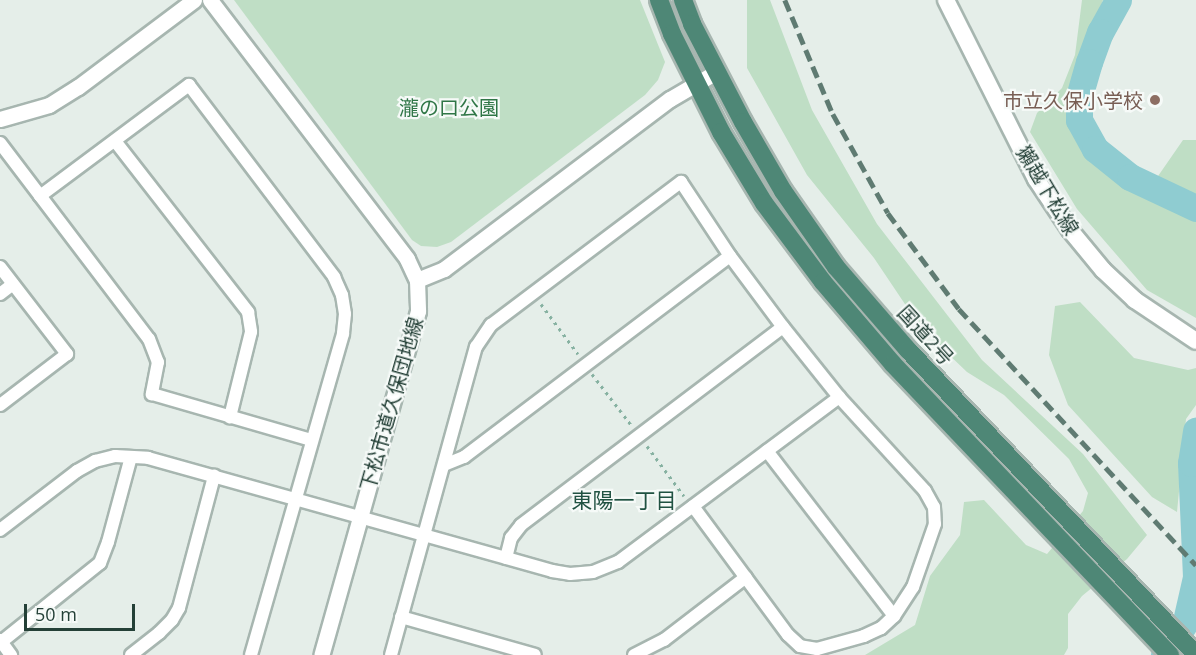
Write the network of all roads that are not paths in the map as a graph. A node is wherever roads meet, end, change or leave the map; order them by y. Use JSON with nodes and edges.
{"nodes":[{"id":1,"x":194,"y":0,"type":"edge"},
{"id":2,"x":210,"y":0,"type":"edge"},
{"id":3,"x":659,"y":0,"type":"edge"},
{"id":4,"x":683,"y":0,"type":"edge"},
{"id":5,"x":946,"y":0,"type":"edge"},
{"id":6,"x":716,"y":72,"type":"junction"},
{"id":7,"x":696,"y":82,"type":"junction"},
{"id":8,"x":0,"y":119,"type":"edge"},
{"id":9,"x":115,"y":141,"type":"junction"},
{"id":10,"x":0,"y":143,"type":"edge"},
{"id":11,"x":40,"y":196,"type":"junction"},
{"id":12,"x":730,"y":256,"type":"junction"},
{"id":13,"x":0,"y":267,"type":"edge"},
{"id":14,"x":417,"y":280,"type":"junction"},
{"id":15,"x":13,"y":284,"type":"junction"},
{"id":16,"x":0,"y":294,"type":"edge"},
{"id":17,"x":783,"y":327,"type":"junction"},
{"id":18,"x":1196,"y":341,"type":"edge"},
{"id":19,"x":839,"y":397,"type":"junction"},
{"id":20,"x":0,"y":405,"type":"edge"},
{"id":21,"x":230,"y":417,"type":"junction"},
{"id":22,"x":311,"y":440,"type":"junction"},
{"id":23,"x":767,"y":451,"type":"junction"},
{"id":24,"x":131,"y":457,"type":"junction"},
{"id":25,"x":444,"y":465,"type":"junction"},
{"id":26,"x":214,"y":476,"type":"junction"},
{"id":27,"x":296,"y":500,"type":"junction"},
{"id":28,"x":693,"y":506,"type":"junction"},
{"id":29,"x":360,"y":518,"type":"junction"},
{"id":30,"x":0,"y":530,"type":"edge"},
{"id":31,"x":422,"y":535,"type":"junction"},
{"id":32,"x":506,"y":558,"type":"junction"},
{"id":33,"x":746,"y":577,"type":"junction"},
{"id":34,"x":894,"y":616,"type":"junction"},
{"id":35,"x":401,"y":617,"type":"junction"},
{"id":36,"x":0,"y":642,"type":"edge"},
{"id":37,"x":11,"y":655,"type":"edge"},
{"id":38,"x":131,"y":655,"type":"edge"},
{"id":39,"x":251,"y":655,"type":"edge"},
{"id":40,"x":321,"y":655,"type":"edge"},
{"id":41,"x":391,"y":655,"type":"edge"},
{"id":42,"x":535,"y":655,"type":"edge"},
{"id":43,"x":634,"y":655,"type":"edge"},
{"id":44,"x":1170,"y":655,"type":"edge"},
{"id":45,"x":1196,"y":655,"type":"edge"}],
"edges":[{"from":1,"to":8,"type":"street"},
{"from":2,"to":14,"type":"street","name":"下松市道久保団地線"},
{"from":3,"to":7,"type":"highway"},
{"from":4,"to":6,"type":"highway","name":"国道2号"},
{"from":5,"to":18,"type":"main road","name":"獺越下松線"},
{"from":6,"to":7,"type":"street"},
{"from":6,"to":45,"type":"highway","name":"国道2号"},
{"from":7,"to":14,"type":"street"},
{"from":7,"to":44,"type":"highway"},
{"from":9,"to":11,"type":"street"},
{"from":9,"to":21,"type":"street"},
{"from":9,"to":22,"type":"street"},
{"from":10,"to":11,"type":"street"},
{"from":11,"to":21,"type":"street"},
{"from":12,"to":17,"type":"street"},
{"from":12,"to":25,"type":"street"},
{"from":12,"to":25,"type":"street"},
{"from":13,"to":15,"type":"street"},
{"from":14,"to":29,"type":"street","name":"下松市道久保団地線"},
{"from":15,"to":16,"type":"street"},
{"from":15,"to":20,"type":"street"},
{"from":17,"to":19,"type":"street"},
{"from":17,"to":32,"type":"street"},
{"from":19,"to":23,"type":"street"},
{"from":19,"to":34,"type":"street"},
{"from":21,"to":22,"type":"street"},
{"from":22,"to":27,"type":"street"},
{"from":23,"to":28,"type":"street"},
{"from":23,"to":34,"type":"street"},
{"from":24,"to":26,"type":"street"},
{"from":24,"to":30,"type":"street"},
{"from":24,"to":36,"type":"street"},
{"from":25,"to":31,"type":"street"},
{"from":26,"to":27,"type":"street"},
{"from":26,"to":38,"type":"street"},
{"from":27,"to":29,"type":"street"},
{"from":27,"to":39,"type":"street"},
{"from":28,"to":32,"type":"street"},
{"from":28,"to":33,"type":"street"},
{"from":29,"to":31,"type":"street"},
{"from":29,"to":40,"type":"street","name":"下松市道久保団地線"},
{"from":31,"to":32,"type":"street"},
{"from":31,"to":35,"type":"street"},
{"from":33,"to":34,"type":"street"},
{"from":33,"to":43,"type":"street"},
{"from":35,"to":41,"type":"street"},
{"from":35,"to":42,"type":"street"},
{"from":36,"to":37,"type":"street"}]}
